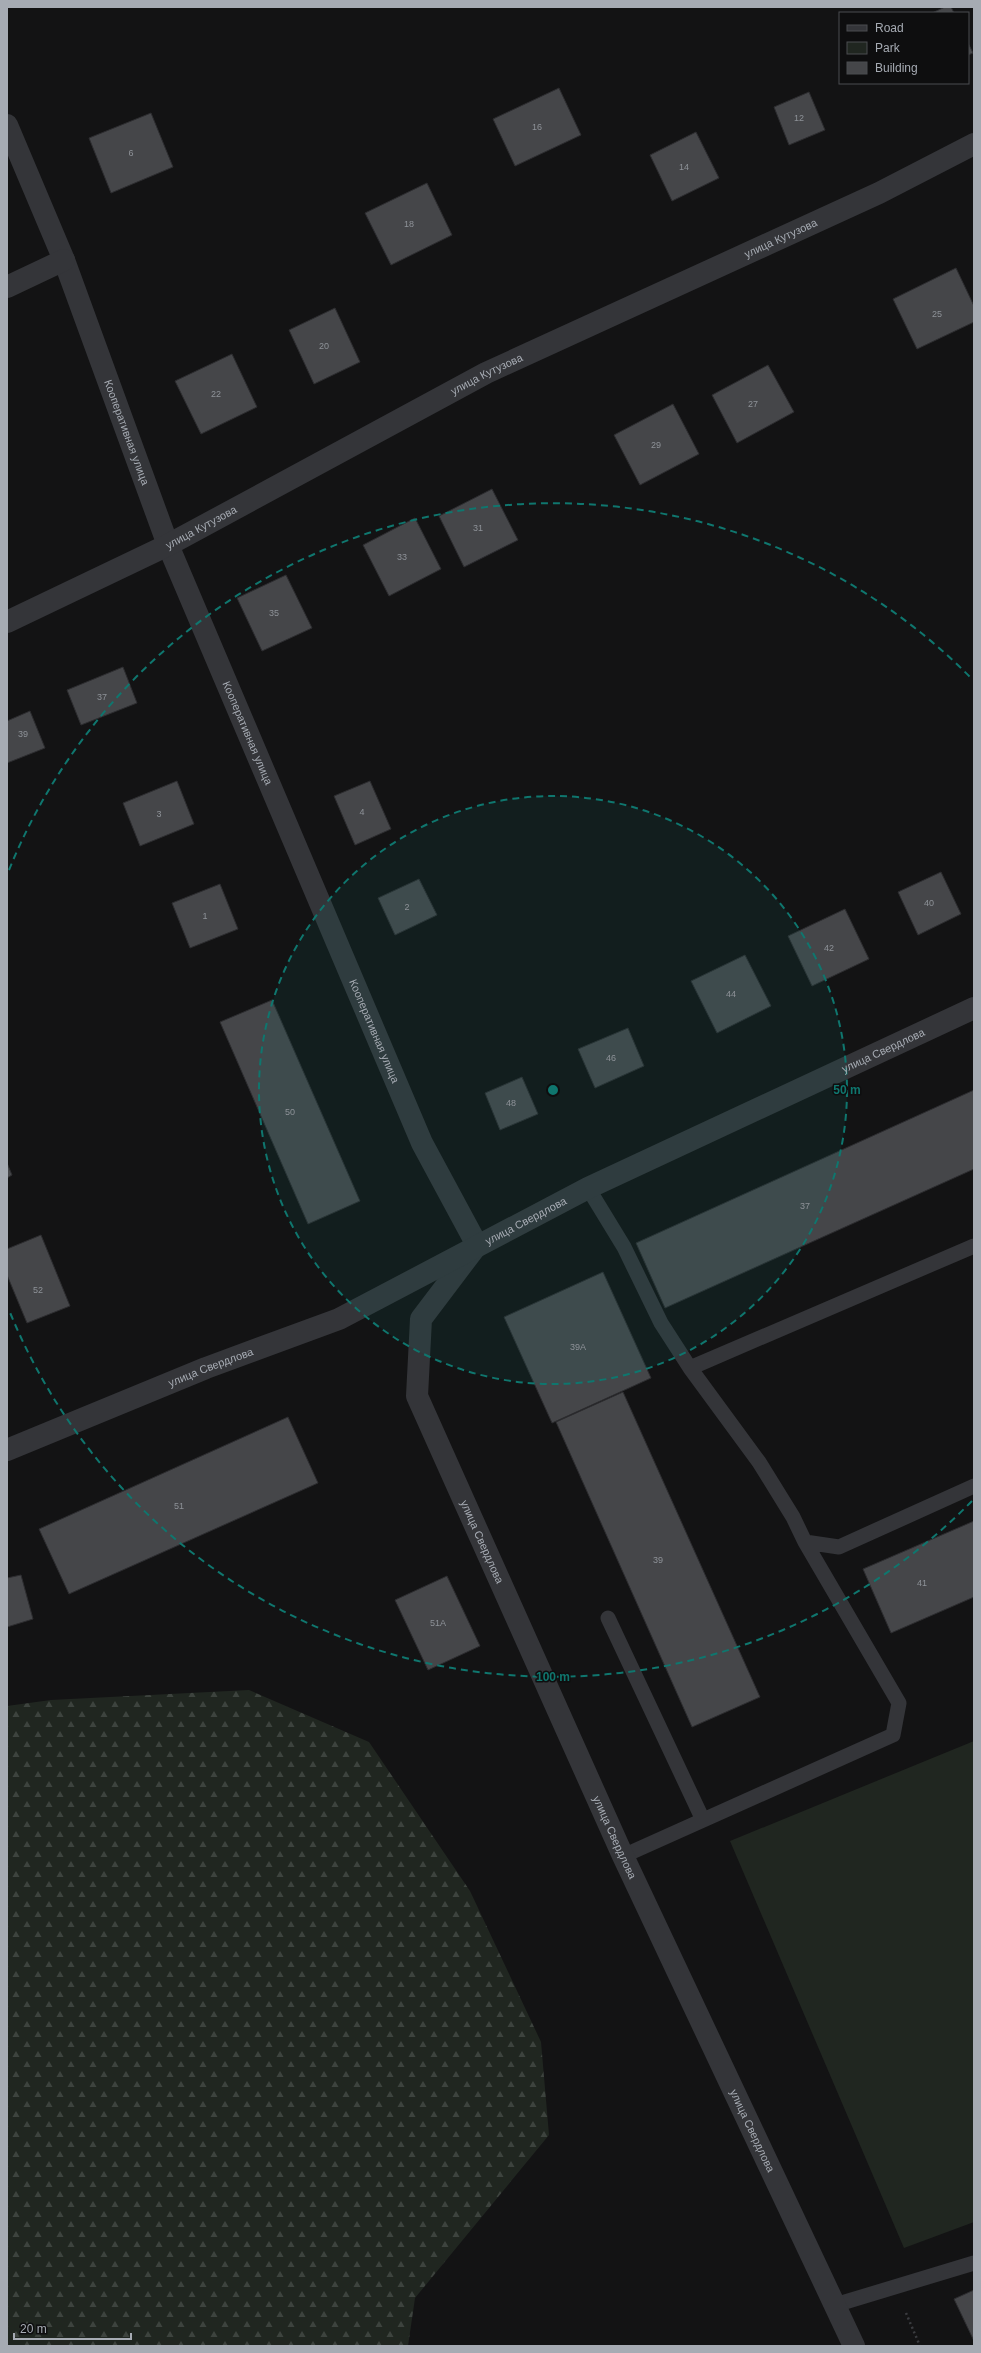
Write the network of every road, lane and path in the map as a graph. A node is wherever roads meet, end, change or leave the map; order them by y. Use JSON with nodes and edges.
{"nodes":[{"id":1,"x":7,"y":125,"type":"edge"},
{"id":2,"x":974,"y":144,"type":"edge"},
{"id":3,"x":64,"y":260,"type":"junction"},
{"id":4,"x":7,"y":287,"type":"edge"},
{"id":5,"x":168,"y":545,"type":"junction"},
{"id":6,"x":7,"y":622,"type":"edge"},
{"id":7,"x":974,"y":1008,"type":"edge"},
{"id":8,"x":588,"y":1188,"type":"junction"},
{"id":9,"x":477,"y":1245,"type":"junction"},
{"id":10,"x":974,"y":1246,"type":"edge"},
{"id":11,"x":690,"y":1368,"type":"junction"},
{"id":12,"x":7,"y":1450,"type":"edge"},
{"id":13,"x":974,"y":1486,"type":"edge"},
{"id":14,"x":805,"y":1542,"type":"junction"},
{"id":15,"x":608,"y":1618,"type":"dead end"},
{"id":16,"x":703,"y":1820,"type":"junction"},
{"id":17,"x":623,"y":1856,"type":"junction"},
{"id":18,"x":974,"y":2263,"type":"edge"},
{"id":19,"x":895,"y":2287,"type":"junction"},
{"id":20,"x":835,"y":2305,"type":"junction"},
{"id":21,"x":849,"y":2344,"type":"edge"},
{"id":22,"x":920,"y":2346,"type":"edge"}],
"edges":[{"from":1,"to":3,"type":"street","name":"Кооперативная улица"},
{"from":2,"to":5,"type":"street","name":"улица Кутузова"},
{"from":3,"to":4,"type":"street"},
{"from":3,"to":5,"type":"street","name":"Кооперативная улица"},
{"from":5,"to":6,"type":"street","name":"улица Кутузова"},
{"from":5,"to":9,"type":"street","name":"Кооперативная улица"},
{"from":7,"to":8,"type":"street","name":"улица Свердлова"},
{"from":8,"to":9,"type":"street","name":"улица Свердлова"},
{"from":8,"to":11,"type":"lane"},
{"from":9,"to":12,"type":"street","name":"улица Свердлова"},
{"from":9,"to":17,"type":"street","name":"улица Свердлова"},
{"from":10,"to":11,"type":"lane"},
{"from":11,"to":14,"type":"lane"},
{"from":13,"to":14,"type":"lane"},
{"from":14,"to":16,"type":"lane"},
{"from":15,"to":16,"type":"lane"},
{"from":16,"to":17,"type":"lane"},
{"from":17,"to":20,"type":"street","name":"улица Свердлова"},
{"from":18,"to":19,"type":"lane"},
{"from":19,"to":20,"type":"lane"},
{"from":19,"to":22,"type":"path"},
{"from":20,"to":21,"type":"street","name":"улица Свердлова"}]}
